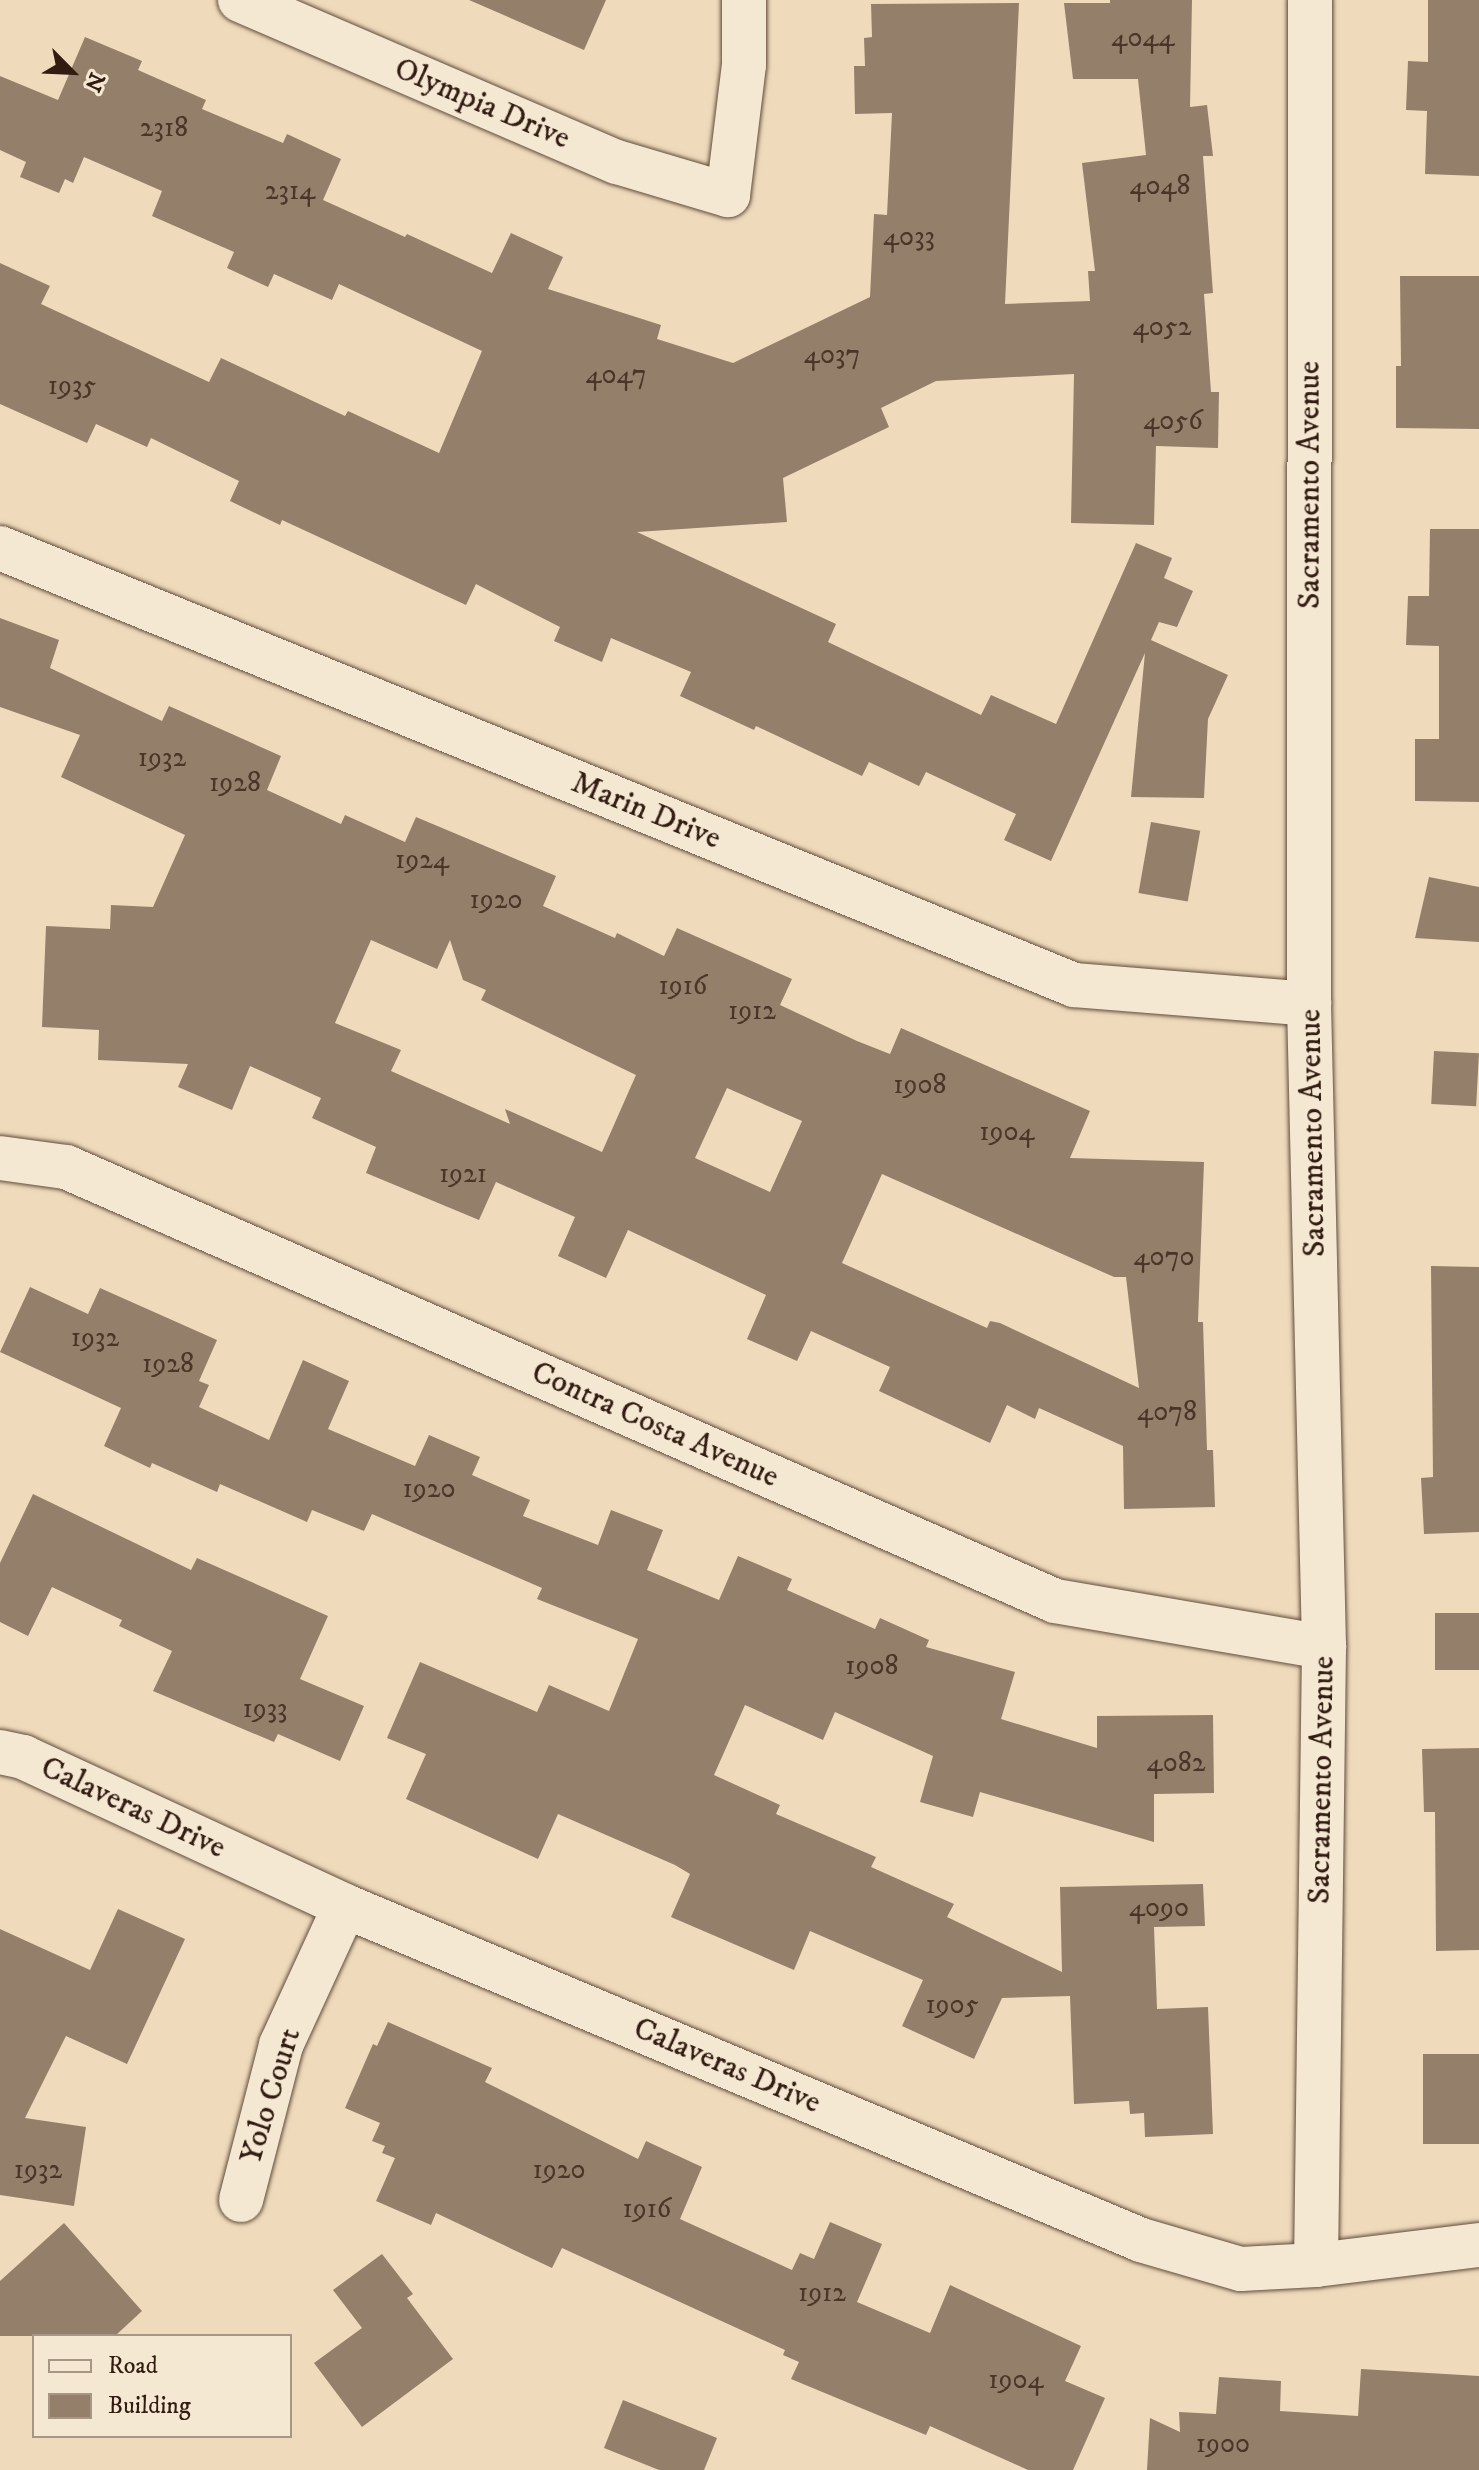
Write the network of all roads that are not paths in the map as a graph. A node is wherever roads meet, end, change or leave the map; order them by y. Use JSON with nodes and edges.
{"nodes":[{"id":1,"x":240,"y":0,"type":"edge"},
{"id":2,"x":744,"y":0,"type":"edge"},
{"id":3,"x":1310,"y":0,"type":"edge"},
{"id":4,"x":0,"y":548,"type":"edge"},
{"id":5,"x":1309,"y":1004,"type":"junction"},
{"id":6,"x":0,"y":1158,"type":"edge"},
{"id":7,"x":1324,"y":1647,"type":"junction"},
{"id":8,"x":0,"y":1752,"type":"edge"},
{"id":9,"x":345,"y":1906,"type":"junction"},
{"id":10,"x":241,"y":2200,"type":"dead end"},
{"id":11,"x":1479,"y":2245,"type":"edge"},
{"id":12,"x":1316,"y":2265,"type":"junction"}],
"edges":[{"from":1,"to":2,"type":"street","name":"Olympia Drive"},
{"from":3,"to":5,"type":"street","name":"Sacramento Avenue"},
{"from":4,"to":5,"type":"street","name":"Marin Drive"},
{"from":5,"to":7,"type":"street","name":"Sacramento Avenue"},
{"from":6,"to":7,"type":"street","name":"Contra Costa Avenue"},
{"from":7,"to":12,"type":"street","name":"Sacramento Avenue"},
{"from":8,"to":9,"type":"street","name":"Calaveras Drive"},
{"from":9,"to":10,"type":"street","name":"Yolo Court"},
{"from":9,"to":12,"type":"street","name":"Calaveras Drive"},
{"from":11,"to":12,"type":"street","name":"Calaveras Drive"}]}
